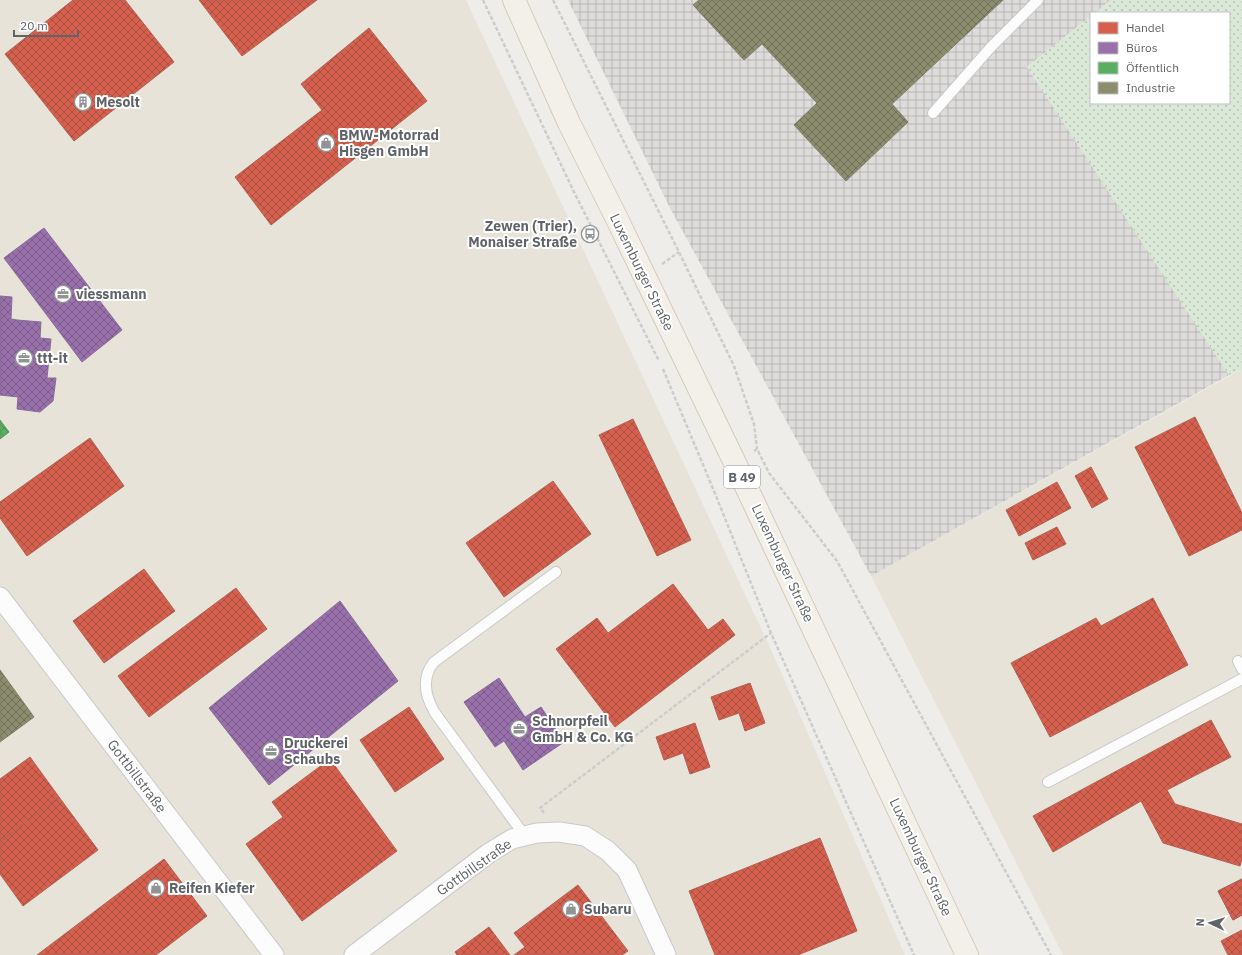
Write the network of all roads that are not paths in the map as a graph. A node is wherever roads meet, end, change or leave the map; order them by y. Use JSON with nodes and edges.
{"nodes":[{"id":1,"x":514,"y":0,"type":"edge"},
{"id":2,"x":1038,"y":0,"type":"edge"},
{"id":3,"x":933,"y":113,"type":"dead end"},
{"id":4,"x":556,"y":572,"type":"dead end"},
{"id":5,"x":0,"y":597,"type":"edge"},
{"id":6,"x":1242,"y":679,"type":"edge"},
{"id":7,"x":1048,"y":782,"type":"dead end"},
{"id":8,"x":525,"y":836,"type":"junction"},
{"id":9,"x":274,"y":955,"type":"edge"},
{"id":10,"x":354,"y":955,"type":"edge"},
{"id":11,"x":666,"y":955,"type":"edge"},
{"id":12,"x":967,"y":955,"type":"edge"}],
"edges":[{"from":1,"to":12,"type":"main road","name":"Luxemburger Straße","number":"B 49"},
{"from":2,"to":3,"type":"lane"},
{"from":4,"to":8,"type":"lane"},
{"from":5,"to":9,"type":"street","name":"Gottbillstraße"},
{"from":6,"to":7,"type":"lane"},
{"from":8,"to":10,"type":"street","name":"Gottbillstraße"},
{"from":8,"to":11,"type":"street","name":"Gottbillstraße"}]}
